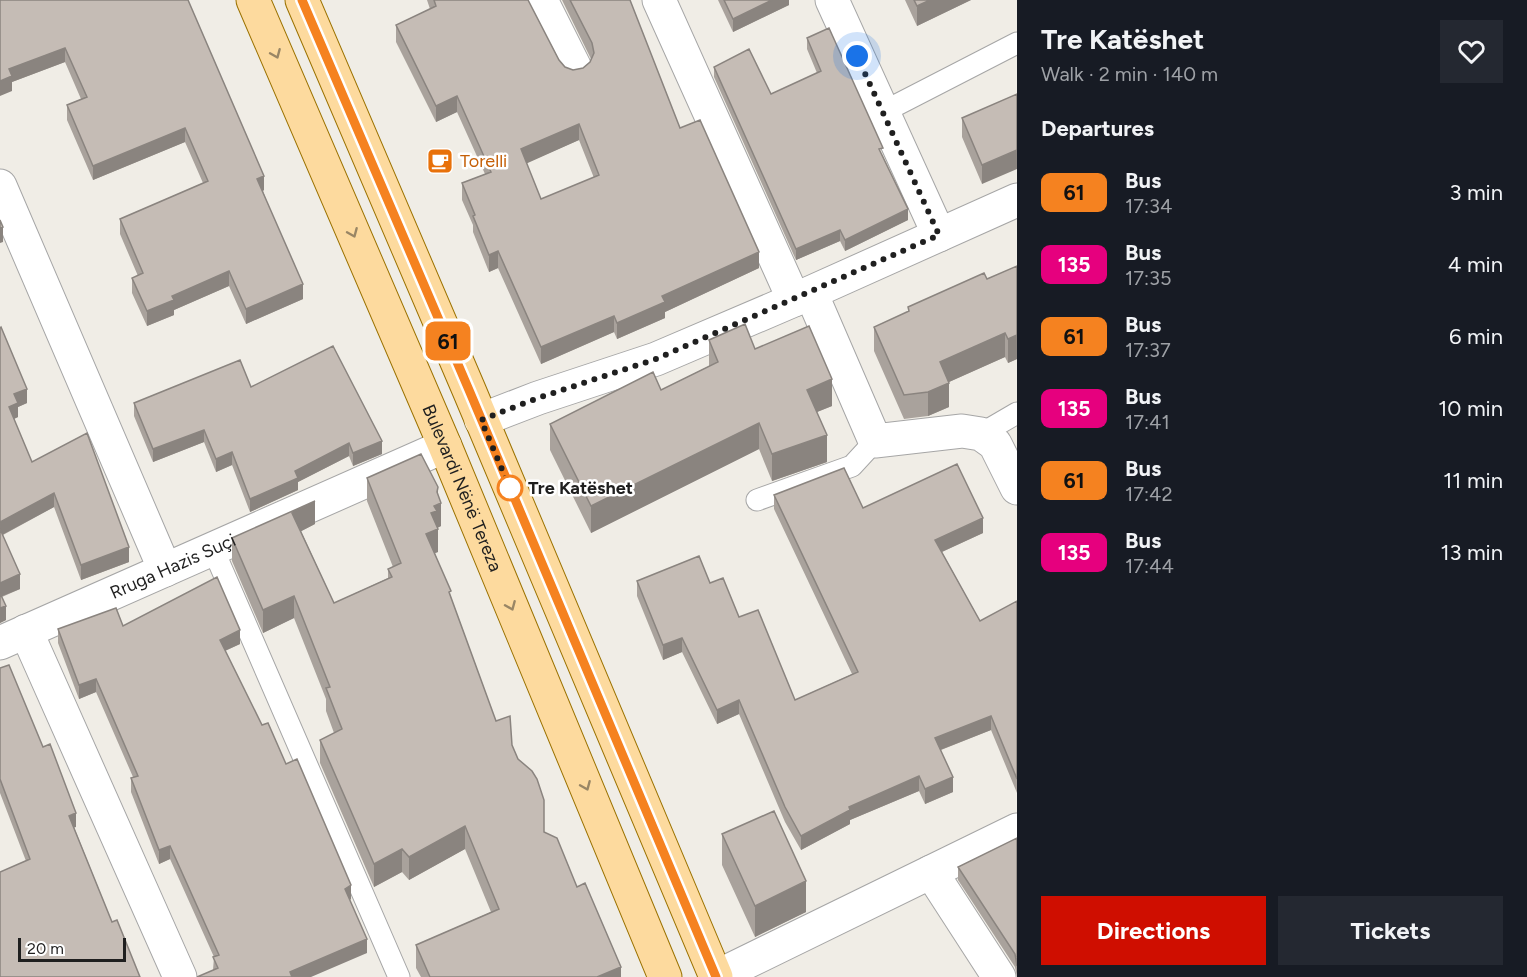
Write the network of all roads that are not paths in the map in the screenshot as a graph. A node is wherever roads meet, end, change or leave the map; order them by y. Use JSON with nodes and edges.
{"nodes":[{"id":1,"x":253,"y":0,"type":"edge"},
{"id":2,"x":302,"y":0,"type":"edge"},
{"id":3,"x":542,"y":0,"type":"edge"},
{"id":4,"x":659,"y":0,"type":"edge"},
{"id":5,"x":832,"y":0,"type":"edge"},
{"id":6,"x":1017,"y":43,"type":"edge"},
{"id":7,"x":575,"y":68,"type":"edge"},
{"id":8,"x":883,"y":112,"type":"junction"},
{"id":9,"x":0,"y":186,"type":"edge"},
{"id":10,"x":1017,"y":200,"type":"edge"},
{"id":11,"x":939,"y":235,"type":"junction"},
{"id":12,"x":803,"y":296,"type":"junction"},
{"id":13,"x":1017,"y":413,"type":"edge"},
{"id":14,"x":481,"y":420,"type":"junction"},
{"id":15,"x":981,"y":434,"type":"junction"},
{"id":16,"x":875,"y":441,"type":"junction"},
{"id":17,"x":445,"y":446,"type":"junction"},
{"id":18,"x":1017,"y":488,"type":"edge"},
{"id":19,"x":758,"y":500,"type":"dead end"},
{"id":20,"x":213,"y":549,"type":"junction"},
{"id":21,"x":165,"y":570,"type":"junction"},
{"id":22,"x":13,"y":637,"type":"edge"},
{"id":23,"x":1017,"y":830,"type":"edge"},
{"id":24,"x":931,"y":872,"type":"junction"},
{"id":25,"x":180,"y":977,"type":"edge"},
{"id":26,"x":399,"y":977,"type":"edge"},
{"id":27,"x":665,"y":977,"type":"edge"},
{"id":28,"x":716,"y":977,"type":"edge"},
{"id":29,"x":999,"y":977,"type":"edge"}],
"edges":[{"from":1,"to":17,"type":"main road","name":"Bulevardi Nënë Tereza","one_way":true},
{"from":2,"to":14,"type":"main road"},
{"from":3,"to":7,"type":"street"},
{"from":4,"to":12,"type":"street"},
{"from":5,"to":8,"type":"street"},
{"from":6,"to":8,"type":"lane"},
{"from":8,"to":11,"type":"street"},
{"from":9,"to":21,"type":"street"},
{"from":10,"to":11,"type":"street"},
{"from":11,"to":12,"type":"street"},
{"from":12,"to":14,"type":"street"},
{"from":12,"to":16,"type":"street"},
{"from":13,"to":15,"type":"lane"},
{"from":14,"to":28,"type":"main road"},
{"from":15,"to":16,"type":"street"},
{"from":15,"to":18,"type":"street"},
{"from":16,"to":19,"type":"lane"},
{"from":17,"to":20,"type":"street","name":"Rruga Hazis Suçi"},
{"from":17,"to":27,"type":"main road","name":"Bulevardi Nënë Tereza","one_way":true},
{"from":20,"to":21,"type":"street","name":"Rruga Hazis Suçi"},
{"from":20,"to":26,"type":"lane"},
{"from":21,"to":22,"type":"street","name":"Rruga Hazis Suçi"},
{"from":22,"to":25,"type":"street"},
{"from":23,"to":24,"type":"street"},
{"from":24,"to":28,"type":"street"},
{"from":24,"to":29,"type":"street"}]}
